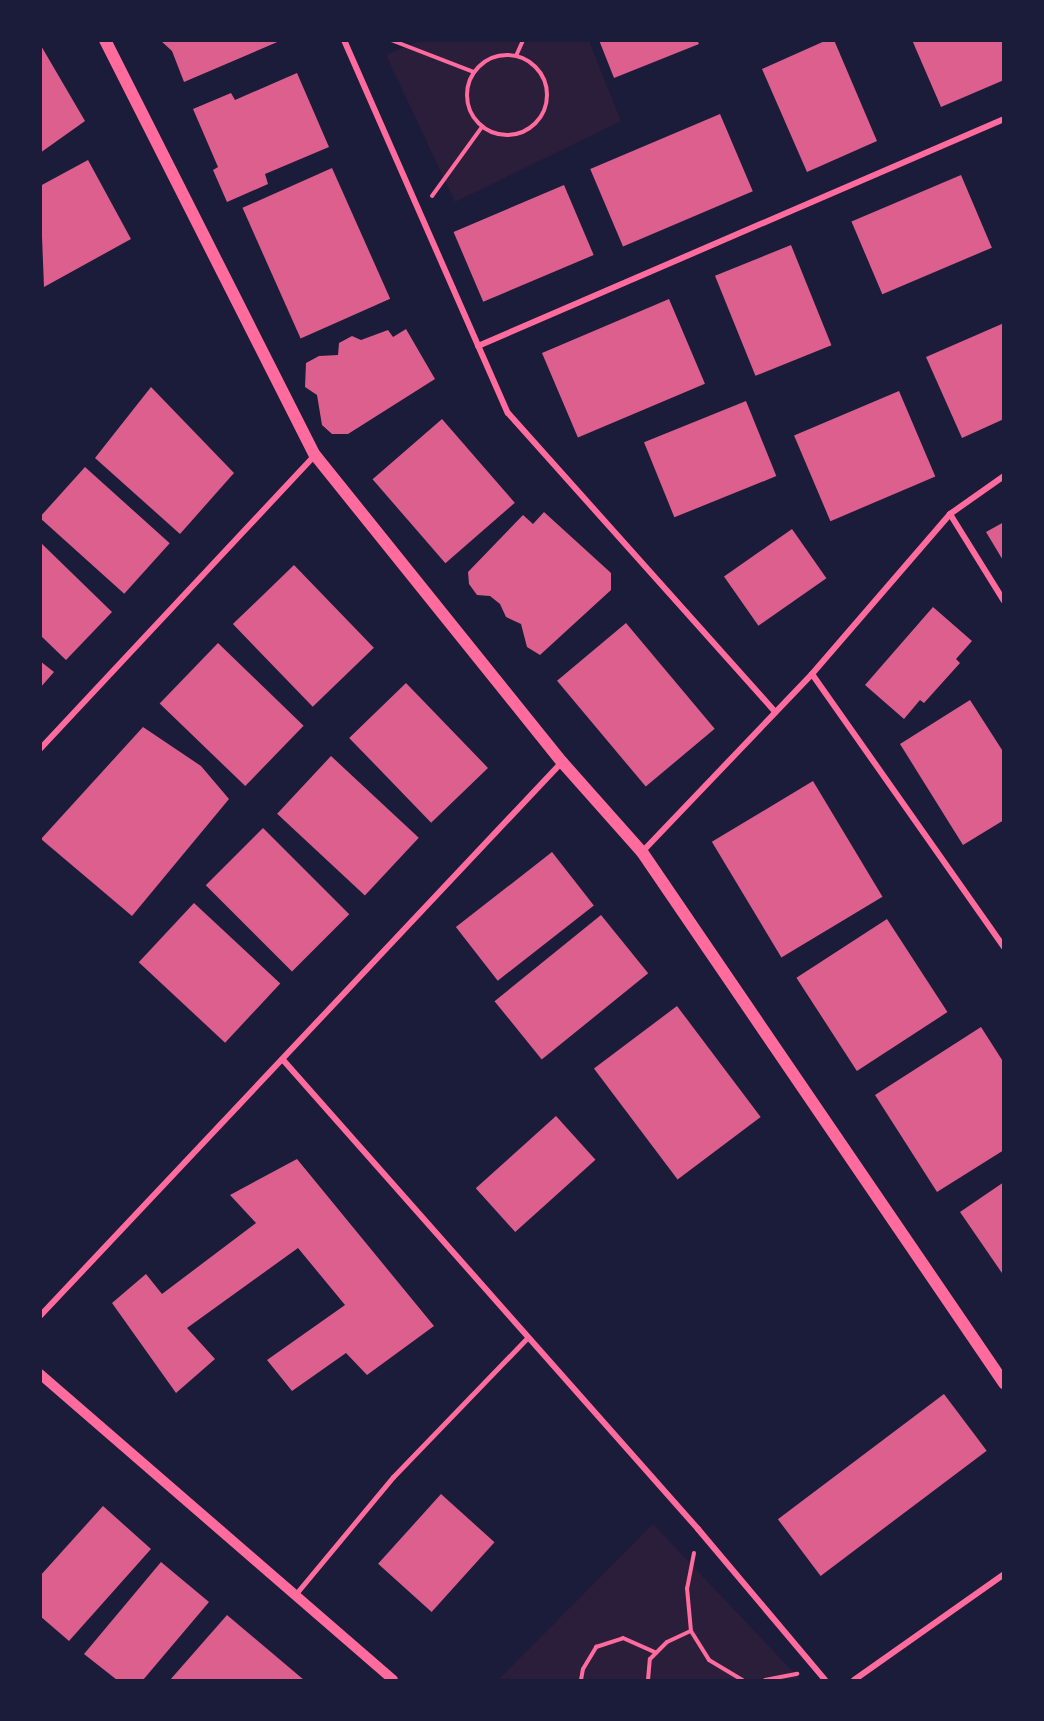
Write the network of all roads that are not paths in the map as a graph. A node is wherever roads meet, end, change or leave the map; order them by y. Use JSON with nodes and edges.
{"nodes":[{"id":1,"x":105,"y":40,"type":"edge"},
{"id":2,"x":347,"y":41,"type":"edge"},
{"id":3,"x":1004,"y":119,"type":"edge"},
{"id":4,"x":478,"y":346,"type":"junction"},
{"id":5,"x":315,"y":455,"type":"junction"},
{"id":6,"x":1004,"y":476,"type":"edge"},
{"id":7,"x":950,"y":514,"type":"junction"},
{"id":8,"x":1004,"y":601,"type":"edge"},
{"id":9,"x":812,"y":674,"type":"junction"},
{"id":10,"x":775,"y":712,"type":"junction"},
{"id":11,"x":40,"y":749,"type":"edge"},
{"id":12,"x":562,"y":762,"type":"junction"},
{"id":13,"x":642,"y":852,"type":"junction"},
{"id":14,"x":1004,"y":947,"type":"edge"},
{"id":15,"x":284,"y":1061,"type":"junction"},
{"id":16,"x":40,"y":1316,"type":"edge"},
{"id":17,"x":528,"y":1337,"type":"junction"},
{"id":18,"x":40,"y":1374,"type":"edge"},
{"id":19,"x":1003,"y":1381,"type":"edge"},
{"id":20,"x":1004,"y":1574,"type":"edge"},
{"id":21,"x":295,"y":1595,"type":"junction"},
{"id":22,"x":393,"y":1680,"type":"edge"},
{"id":23,"x":825,"y":1680,"type":"edge"},
{"id":24,"x":854,"y":1680,"type":"edge"}],
"edges":[{"from":1,"to":5,"type":"main road"},
{"from":2,"to":4,"type":"street"},
{"from":3,"to":4,"type":"street"},
{"from":4,"to":10,"type":"street"},
{"from":5,"to":11,"type":"street"},
{"from":5,"to":12,"type":"main road"},
{"from":6,"to":7,"type":"street"},
{"from":7,"to":8,"type":"street"},
{"from":7,"to":9,"type":"street"},
{"from":9,"to":10,"type":"street"},
{"from":9,"to":14,"type":"street"},
{"from":10,"to":13,"type":"street"},
{"from":12,"to":13,"type":"main road"},
{"from":12,"to":15,"type":"street"},
{"from":13,"to":19,"type":"main road"},
{"from":15,"to":16,"type":"street"},
{"from":15,"to":17,"type":"street"},
{"from":17,"to":21,"type":"lane"},
{"from":17,"to":23,"type":"street"},
{"from":18,"to":21,"type":"street"},
{"from":20,"to":24,"type":"street"},
{"from":21,"to":22,"type":"street"}]}
